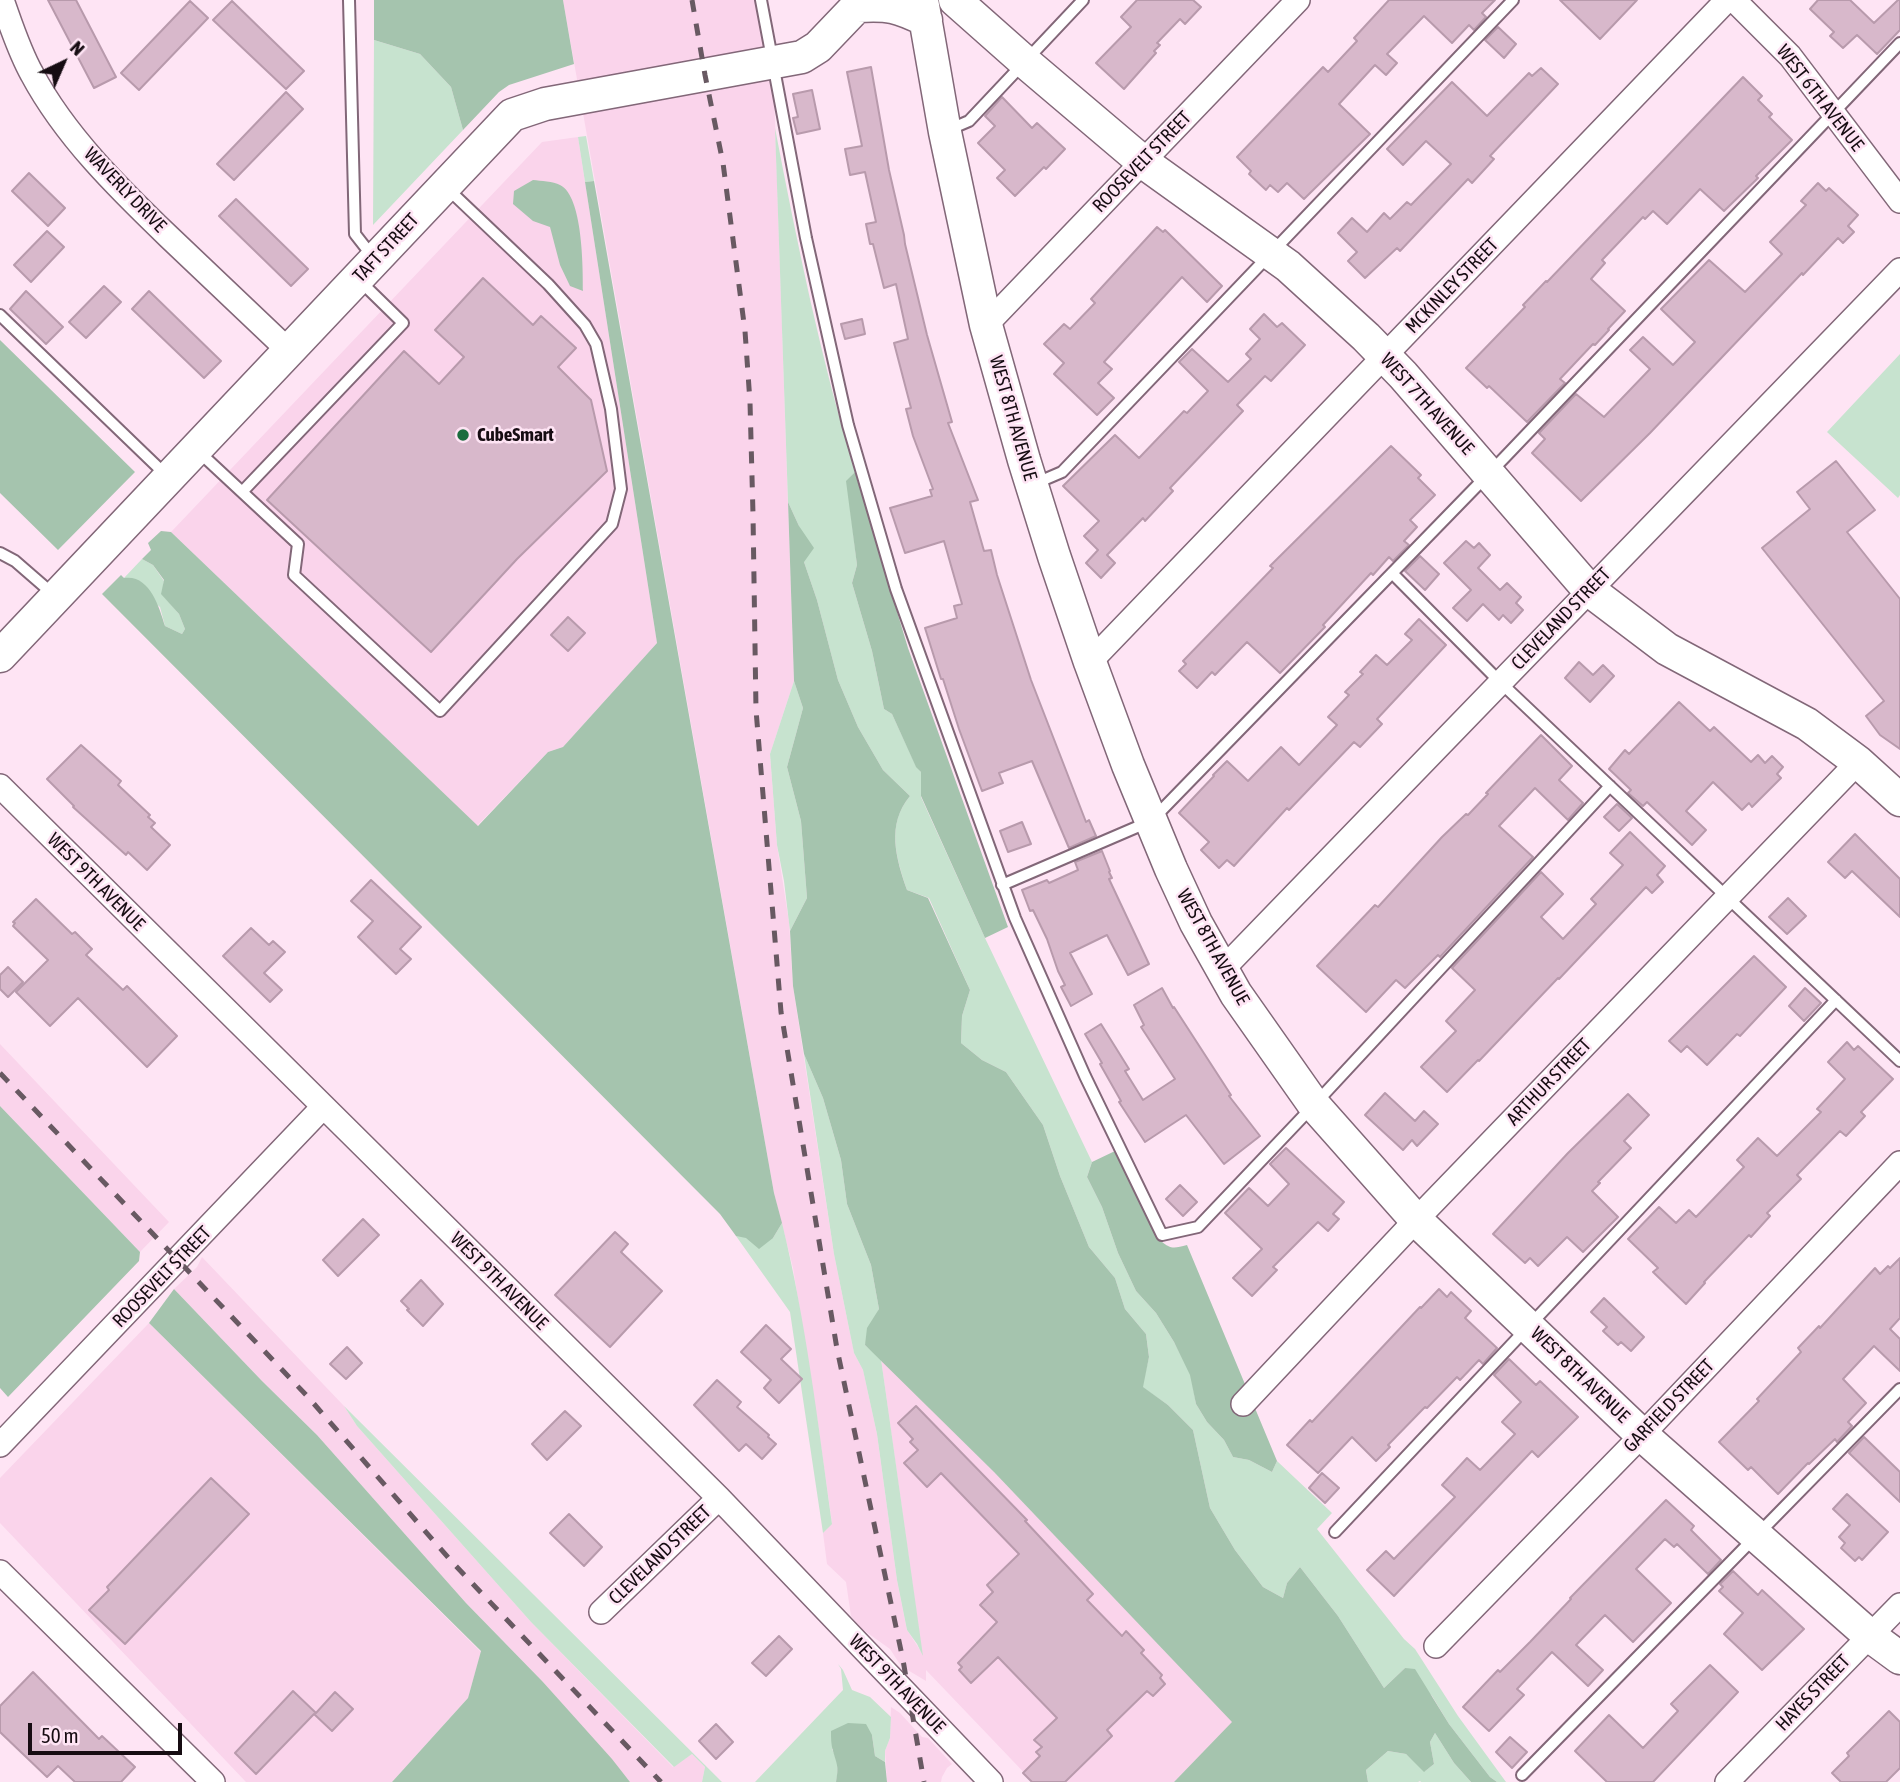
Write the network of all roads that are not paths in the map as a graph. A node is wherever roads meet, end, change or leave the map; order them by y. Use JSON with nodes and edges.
{"nodes":[{"id":1,"x":2,"y":0,"type":"edge"},
{"id":2,"x":349,"y":0,"type":"edge"},
{"id":3,"x":761,"y":0,"type":"edge"},
{"id":4,"x":955,"y":0,"type":"edge"},
{"id":5,"x":1083,"y":0,"type":"edge"},
{"id":6,"x":1298,"y":0,"type":"edge"},
{"id":7,"x":1513,"y":0,"type":"edge"},
{"id":8,"x":1727,"y":0,"type":"edge"},
{"id":9,"x":1734,"y":0,"type":"edge"},
{"id":10,"x":860,"y":3,"type":"edge"},
{"id":11,"x":924,"y":10,"type":"edge"},
{"id":12,"x":1900,"y":43,"type":"edge"},
{"id":13,"x":1025,"y":62,"type":"junction"},
{"id":14,"x":773,"y":63,"type":"junction"},
{"id":15,"x":1834,"y":113,"type":"junction"},
{"id":16,"x":945,"y":132,"type":"junction"},
{"id":17,"x":1143,"y":162,"type":"junction"},
{"id":18,"x":444,"y":186,"type":"junction"},
{"id":19,"x":1900,"y":201,"type":"edge"},
{"id":20,"x":1270,"y":253,"type":"junction"},
{"id":21,"x":366,"y":269,"type":"junction"},
{"id":22,"x":1900,"y":270,"type":"edge"},
{"id":23,"x":0,"y":315,"type":"edge"},
{"id":24,"x":986,"y":325,"type":"junction"},
{"id":25,"x":289,"y":351,"type":"junction"},
{"id":26,"x":1385,"y":355,"type":"junction"},
{"id":27,"x":196,"y":449,"type":"junction"},
{"id":28,"x":1489,"y":474,"type":"junction"},
{"id":29,"x":169,"y":478,"type":"junction"},
{"id":30,"x":1032,"y":485,"type":"junction"},
{"id":31,"x":242,"y":492,"type":"junction"},
{"id":32,"x":0,"y":553,"type":"edge"},
{"id":33,"x":1392,"y":573,"type":"junction"},
{"id":34,"x":1589,"y":590,"type":"junction"},
{"id":35,"x":56,"y":597,"type":"junction"},
{"id":36,"x":0,"y":656,"type":"edge"},
{"id":37,"x":1090,"y":662,"type":"junction"},
{"id":38,"x":1500,"y":682,"type":"junction"},
{"id":39,"x":1858,"y":762,"type":"junction"},
{"id":40,"x":0,"y":786,"type":"edge"},
{"id":41,"x":1610,"y":786,"type":"junction"},
{"id":42,"x":1900,"y":800,"type":"edge"},
{"id":43,"x":1151,"y":821,"type":"junction"},
{"id":44,"x":1002,"y":885,"type":"junction"},
{"id":45,"x":1727,"y":897,"type":"junction"},
{"id":46,"x":1222,"y":970,"type":"junction"},
{"id":47,"x":1836,"y":1000,"type":"junction"},
{"id":48,"x":1900,"y":1061,"type":"edge"},
{"id":49,"x":1314,"y":1105,"type":"junction"},
{"id":50,"x":323,"y":1107,"type":"junction"},
{"id":51,"x":1900,"y":1163,"type":"edge"},
{"id":52,"x":1416,"y":1220,"type":"junction"},
{"id":53,"x":1528,"y":1326,"type":"junction"},
{"id":54,"x":1900,"y":1390,"type":"edge"},
{"id":55,"x":1243,"y":1404,"type":"dead end"},
{"id":56,"x":1643,"y":1434,"type":"junction"},
{"id":57,"x":0,"y":1445,"type":"edge"},
{"id":58,"x":719,"y":1498,"type":"junction"},
{"id":59,"x":1335,"y":1532,"type":"dead end"},
{"id":60,"x":1757,"y":1536,"type":"junction"},
{"id":61,"x":0,"y":1572,"type":"edge"},
{"id":62,"x":1900,"y":1605,"type":"edge"},
{"id":63,"x":601,"y":1612,"type":"dead end"},
{"id":64,"x":1870,"y":1636,"type":"junction"},
{"id":65,"x":1436,"y":1646,"type":"dead end"},
{"id":66,"x":1900,"y":1658,"type":"edge"},
{"id":67,"x":1522,"y":1775,"type":"dead end"},
{"id":68,"x":213,"y":1782,"type":"edge"},
{"id":69,"x":991,"y":1782,"type":"edge"},
{"id":70,"x":1727,"y":1782,"type":"edge"}],
"edges":[{"from":1,"to":25,"type":"street","name":"WAVERLY DRIVE"},
{"from":2,"to":21,"type":"lane"},
{"from":3,"to":14,"type":"lane"},
{"from":4,"to":13,"type":"street","name":"WEST 7TH AVENUE"},
{"from":5,"to":13,"type":"lane"},
{"from":6,"to":17,"type":"street","name":"ROOSEVELT STREET"},
{"from":7,"to":20,"type":"lane"},
{"from":8,"to":26,"type":"street","name":"MCKINLEY STREET"},
{"from":9,"to":15,"type":"street","name":"WEST 6TH AVENUE"},
{"from":10,"to":11,"type":"street"},
{"from":10,"to":14,"type":"street","name":"TAFT STREET"},
{"from":11,"to":16,"type":"street","name":"WEST 8TH AVENUE"},
{"from":12,"to":15,"type":"lane"},
{"from":13,"to":16,"type":"lane"},
{"from":13,"to":17,"type":"street","name":"WEST 7TH AVENUE"},
{"from":14,"to":18,"type":"street","name":"TAFT STREET"},
{"from":14,"to":44,"type":"lane"},
{"from":15,"to":19,"type":"street","name":"WEST 6TH AVENUE"},
{"from":15,"to":28,"type":"lane"},
{"from":16,"to":24,"type":"street","name":"WEST 8TH AVENUE"},
{"from":17,"to":20,"type":"street","name":"WEST 7TH AVENUE"},
{"from":17,"to":24,"type":"street","name":"ROOSEVELT STREET"},
{"from":18,"to":21,"type":"street","name":"TAFT STREET"},
{"from":18,"to":31,"type":"lane"},
{"from":20,"to":26,"type":"street","name":"WEST 7TH AVENUE"},
{"from":20,"to":30,"type":"lane"},
{"from":21,"to":25,"type":"street","name":"TAFT STREET"},
{"from":21,"to":31,"type":"lane"},
{"from":22,"to":34,"type":"street","name":"CLEVELAND STREET"},
{"from":23,"to":29,"type":"lane"},
{"from":24,"to":30,"type":"street","name":"WEST 8TH AVENUE"},
{"from":25,"to":27,"type":"street","name":"TAFT STREET"},
{"from":26,"to":28,"type":"street","name":"WEST 7TH AVENUE"},
{"from":26,"to":37,"type":"street","name":"MCKINLEY STREET"},
{"from":27,"to":29,"type":"street","name":"TAFT STREET"},
{"from":27,"to":31,"type":"lane"},
{"from":28,"to":33,"type":"lane"},
{"from":28,"to":34,"type":"street","name":"WEST 7TH AVENUE"},
{"from":29,"to":35,"type":"street","name":"TAFT STREET"},
{"from":30,"to":37,"type":"street","name":"WEST 8TH AVENUE"},
{"from":32,"to":35,"type":"lane"},
{"from":33,"to":38,"type":"lane"},
{"from":33,"to":43,"type":"lane"},
{"from":34,"to":38,"type":"street","name":"CLEVELAND STREET"},
{"from":34,"to":39,"type":"street","name":"WEST 7TH AVENUE"},
{"from":35,"to":36,"type":"street","name":"TAFT STREET"},
{"from":37,"to":43,"type":"street","name":"WEST 8TH AVENUE"},
{"from":38,"to":41,"type":"lane"},
{"from":38,"to":46,"type":"street","name":"CLEVELAND STREET"},
{"from":39,"to":42,"type":"street","name":"WEST 7TH AVENUE"},
{"from":39,"to":45,"type":"street","name":"ARTHUR STREET"},
{"from":40,"to":50,"type":"street","name":"WEST 9TH AVENUE"},
{"from":41,"to":45,"type":"lane"},
{"from":41,"to":49,"type":"lane"},
{"from":43,"to":44,"type":"lane"},
{"from":43,"to":46,"type":"street","name":"WEST 8TH AVENUE"},
{"from":44,"to":49,"type":"lane"},
{"from":45,"to":47,"type":"lane"},
{"from":45,"to":52,"type":"street","name":"ARTHUR STREET"},
{"from":46,"to":49,"type":"street","name":"WEST 8TH AVENUE"},
{"from":47,"to":48,"type":"lane"},
{"from":47,"to":53,"type":"lane"},
{"from":49,"to":52,"type":"street","name":"WEST 8TH AVENUE"},
{"from":50,"to":57,"type":"street","name":"ROOSEVELT STREET"},
{"from":50,"to":58,"type":"street","name":"WEST 9TH AVENUE"},
{"from":51,"to":56,"type":"street","name":"GARFIELD STREET"},
{"from":52,"to":53,"type":"street","name":"WEST 8TH AVENUE"},
{"from":52,"to":55,"type":"street","name":"ARTHUR STREET"},
{"from":53,"to":56,"type":"street","name":"WEST 8TH AVENUE"},
{"from":53,"to":59,"type":"lane"},
{"from":54,"to":60,"type":"lane"},
{"from":56,"to":60,"type":"street","name":"WEST 8TH AVENUE"},
{"from":56,"to":65,"type":"street","name":"GARFIELD STREET"},
{"from":58,"to":63,"type":"street","name":"CLEVELAND STREET"},
{"from":58,"to":69,"type":"street","name":"WEST 9TH AVENUE"},
{"from":60,"to":64,"type":"street","name":"WEST 8TH AVENUE"},
{"from":60,"to":67,"type":"lane"},
{"from":61,"to":68,"type":"street"},
{"from":62,"to":64,"type":"street","name":"HAYES STREET"},
{"from":64,"to":66,"type":"street","name":"WEST 8TH AVENUE"},
{"from":64,"to":70,"type":"street","name":"HAYES STREET"}]}
